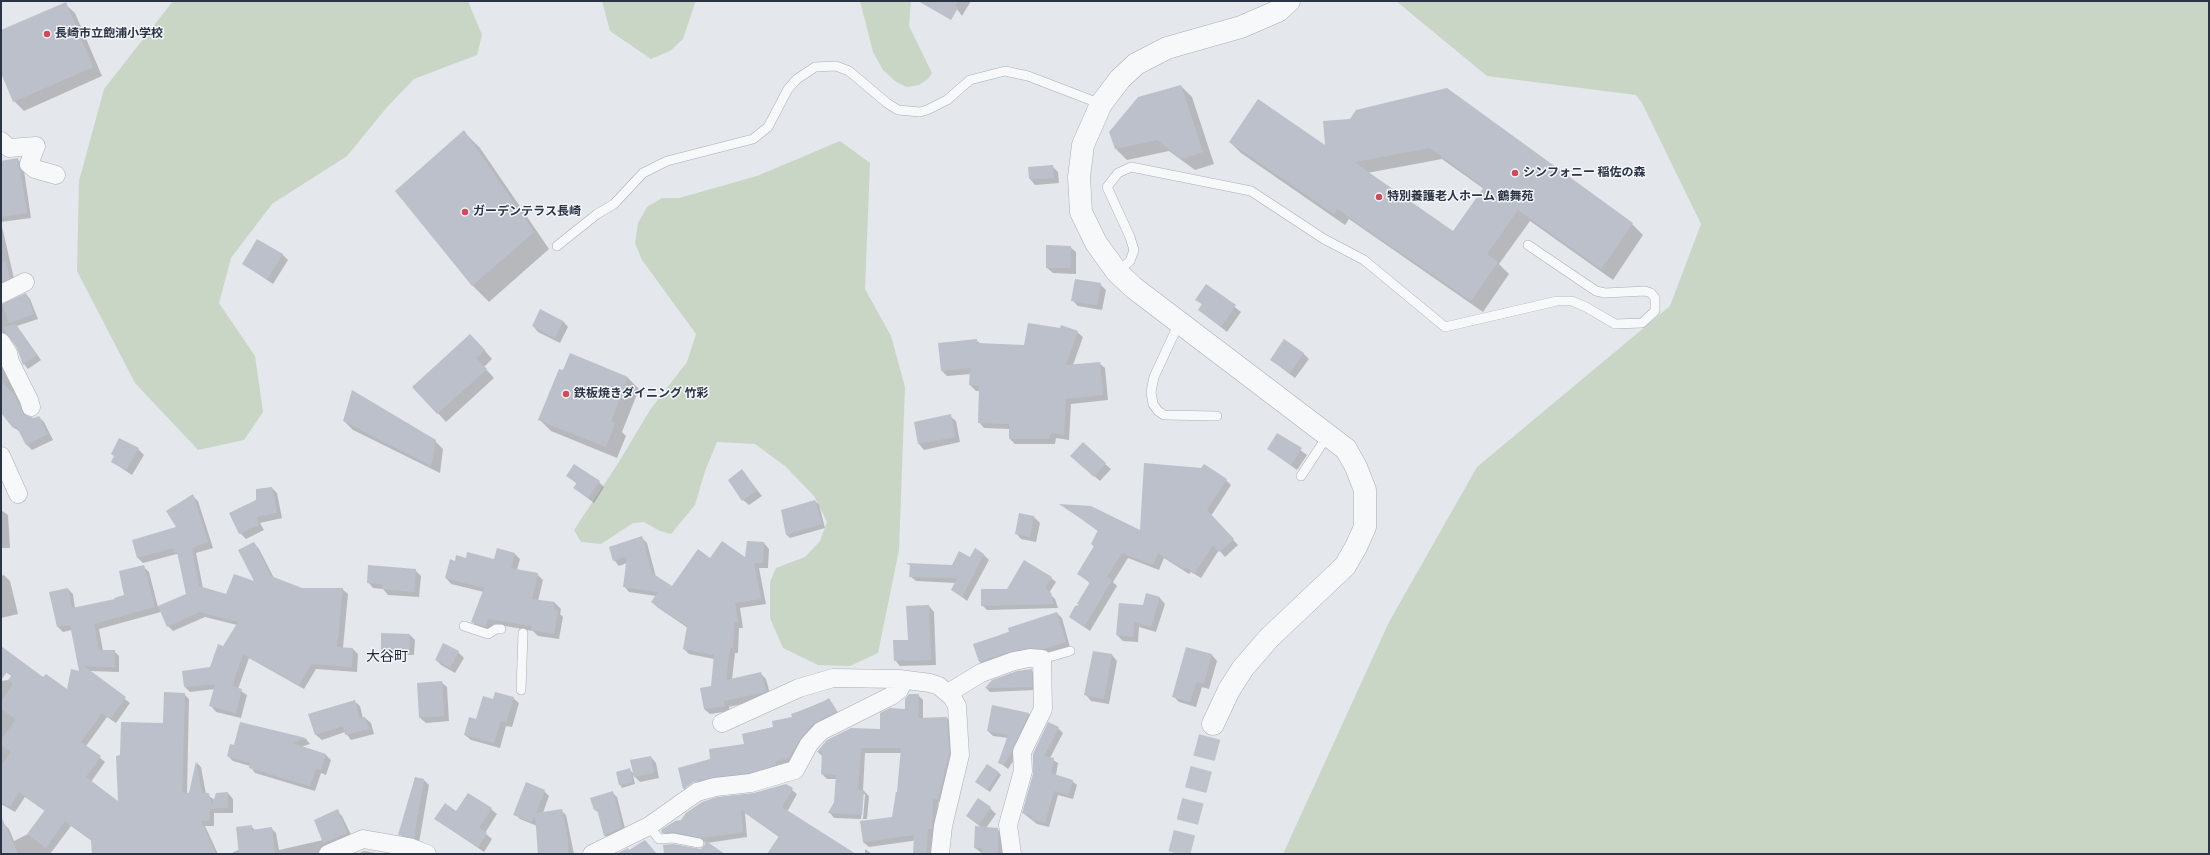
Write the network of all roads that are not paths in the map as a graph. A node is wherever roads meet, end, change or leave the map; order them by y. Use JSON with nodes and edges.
{"nodes":[{"id":1,"x":1290,"y":1,"type":"edge"},
{"id":2,"x":1101,"y":104,"type":"junction"},
{"id":3,"x":1,"y":141,"type":"edge"},
{"id":4,"x":56,"y":175,"type":"dead end"},
{"id":5,"x":1528,"y":245,"type":"dead end"},
{"id":6,"x":557,"y":246,"type":"dead end"},
{"id":7,"x":1117,"y":272,"type":"junction"},
{"id":8,"x":25,"y":282,"type":"dead end"},
{"id":9,"x":1,"y":294,"type":"edge"},
{"id":10,"x":1179,"y":323,"type":"junction"},
{"id":11,"x":1,"y":342,"type":"edge"},
{"id":12,"x":31,"y":407,"type":"dead end"},
{"id":13,"x":1217,"y":416,"type":"dead end"},
{"id":14,"x":1328,"y":434,"type":"junction"},
{"id":15,"x":1,"y":456,"type":"edge"},
{"id":16,"x":1301,"y":476,"type":"dead end"},
{"id":17,"x":18,"y":494,"type":"dead end"},
{"id":18,"x":464,"y":626,"type":"dead end"},
{"id":19,"x":501,"y":629,"type":"dead end"},
{"id":20,"x":523,"y":633,"type":"dead end"},
{"id":21,"x":1070,"y":651,"type":"dead end"},
{"id":22,"x":1042,"y":659,"type":"junction"},
{"id":23,"x":904,"y":680,"type":"junction"},
{"id":24,"x":521,"y":690,"type":"dead end"},
{"id":25,"x":948,"y":693,"type":"junction"},
{"id":26,"x":722,"y":723,"type":"dead end"},
{"id":27,"x":1213,"y":724,"type":"tunnel mouth"},
{"id":28,"x":649,"y":826,"type":"junction"},
{"id":29,"x":699,"y":842,"type":"dead end"},
{"id":30,"x":328,"y":854,"type":"edge"},
{"id":31,"x":427,"y":854,"type":"edge"},
{"id":32,"x":592,"y":854,"type":"edge"},
{"id":33,"x":940,"y":854,"type":"edge"},
{"id":34,"x":1012,"y":854,"type":"edge"}],
"edges":[{"from":1,"to":2,"type":"street"},
{"from":2,"to":6,"type":"lane"},
{"from":2,"to":7,"type":"street"},
{"from":3,"to":4,"type":"street"},
{"from":5,"to":7,"type":"lane"},
{"from":7,"to":10,"type":"street"},
{"from":8,"to":9,"type":"street"},
{"from":10,"to":13,"type":"lane"},
{"from":10,"to":14,"type":"street"},
{"from":11,"to":12,"type":"street"},
{"from":14,"to":16,"type":"lane"},
{"from":14,"to":27,"type":"street"},
{"from":15,"to":17,"type":"street"},
{"from":18,"to":19,"type":"lane"},
{"from":20,"to":24,"type":"lane"},
{"from":21,"to":22,"type":"lane"},
{"from":22,"to":25,"type":"street"},
{"from":22,"to":34,"type":"street"},
{"from":23,"to":25,"type":"street"},
{"from":23,"to":26,"type":"street"},
{"from":23,"to":28,"type":"street"},
{"from":25,"to":33,"type":"street"},
{"from":28,"to":29,"type":"lane"},
{"from":28,"to":32,"type":"street"},
{"from":30,"to":31,"type":"street"}]}
